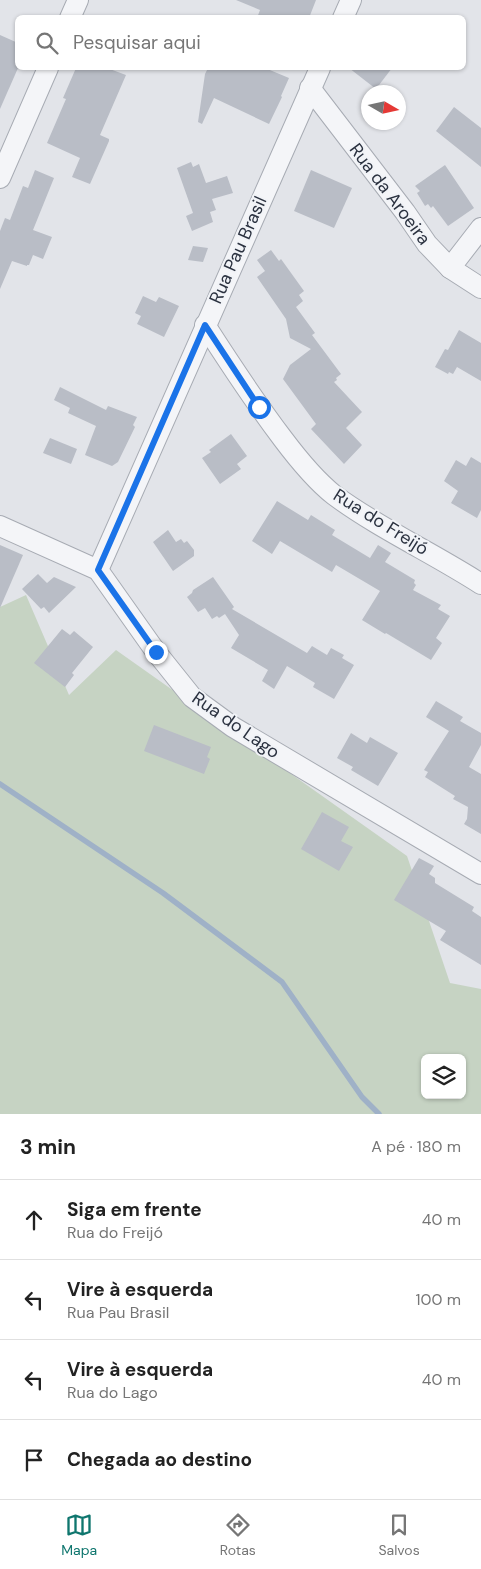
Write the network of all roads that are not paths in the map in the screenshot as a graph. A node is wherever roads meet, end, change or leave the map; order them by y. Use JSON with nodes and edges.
{"nodes":[{"id":1,"x":78,"y":0,"type":"edge"},
{"id":2,"x":351,"y":0,"type":"edge"},
{"id":3,"x":71,"y":15,"type":"edge"},
{"id":4,"x":344,"y":15,"type":"edge"},
{"id":5,"x":47,"y":70,"type":"edge"},
{"id":6,"x":319,"y":70,"type":"edge"},
{"id":7,"x":310,"y":88,"type":"junction"},
{"id":8,"x":0,"y":178,"type":"edge"},
{"id":9,"x":481,"y":228,"type":"edge"},
{"id":10,"x":450,"y":268,"type":"junction"},
{"id":11,"x":481,"y":288,"type":"edge"},
{"id":12,"x":205,"y":325,"type":"junction"},
{"id":13,"x":0,"y":526,"type":"edge"},
{"id":14,"x":98,"y":570,"type":"junction"},
{"id":15,"x":481,"y":584,"type":"edge"},
{"id":16,"x":481,"y":874,"type":"edge"}],
"edges":[{"from":1,"to":3,"type":"street"},
{"from":2,"to":4,"type":"street"},
{"from":5,"to":8,"type":"street"},
{"from":6,"to":7,"type":"street","name":"Rua Pau Brasil"},
{"from":7,"to":10,"type":"street","name":"Rua da Aroeira"},
{"from":7,"to":12,"type":"street","name":"Rua Pau Brasil"},
{"from":9,"to":10,"type":"street"},
{"from":10,"to":11,"type":"street","name":"Rua da Aroeira"},
{"from":12,"to":14,"type":"street","name":"Rua Pau Brasil"},
{"from":12,"to":15,"type":"street","name":"Rua do Freijó"},
{"from":13,"to":14,"type":"street"},
{"from":14,"to":16,"type":"street","name":"Rua do Lago"}]}
